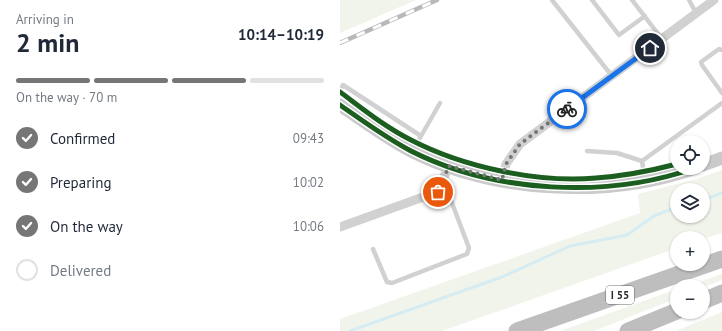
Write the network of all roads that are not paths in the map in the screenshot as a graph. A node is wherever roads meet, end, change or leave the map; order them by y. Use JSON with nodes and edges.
{"nodes":[{"id":1,"x":552,"y":0,"type":"edge"},
{"id":2,"x":592,"y":0,"type":"edge"},
{"id":3,"x":632,"y":0,"type":"edge"},
{"id":4,"x":689,"y":0,"type":"edge"},
{"id":5,"x":714,"y":0,"type":"edge"},
{"id":6,"x":696,"y":13,"type":"junction"},
{"id":7,"x":645,"y":16,"type":"junction"},
{"id":8,"x":662,"y":39,"type":"junction"},
{"id":9,"x":722,"y":50,"type":"edge"},
{"id":10,"x":612,"y":76,"type":"junction"},
{"id":11,"x":340,"y":90,"type":"edge"},
{"id":12,"x":722,"y":93,"type":"edge"},
{"id":13,"x":722,"y":102,"type":"edge"},
{"id":14,"x":440,"y":104,"type":"dead end"},
{"id":15,"x":340,"y":105,"type":"edge"},
{"id":16,"x":421,"y":136,"type":"junction"},
{"id":17,"x":412,"y":151,"type":"junction"},
{"id":18,"x":587,"y":151,"type":"dead end"},
{"id":19,"x":722,"y":158,"type":"edge"},
{"id":20,"x":642,"y":161,"type":"junction"},
{"id":21,"x":710,"y":162,"type":"edge"},
{"id":22,"x":449,"y":166,"type":"junction"},
{"id":23,"x":670,"y":174,"type":"edge"},
{"id":24,"x":502,"y":180,"type":"junction"},
{"id":25,"x":645,"y":181,"type":"junction"},
{"id":26,"x":440,"y":188,"type":"junction"},
{"id":27,"x":340,"y":227,"type":"edge"},
{"id":28,"x":373,"y":249,"type":"dead end"},
{"id":29,"x":722,"y":259,"type":"edge"},
{"id":30,"x":722,"y":293,"type":"edge"},
{"id":31,"x":710,"y":298,"type":"edge"},
{"id":32,"x":670,"y":314,"type":"edge"},
{"id":33,"x":517,"y":331,"type":"edge"},
{"id":34,"x":628,"y":331,"type":"edge"}],
"edges":[{"from":1,"to":10,"type":"lane"},
{"from":2,"to":7,"type":"lane"},
{"from":3,"to":7,"type":"lane"},
{"from":4,"to":6,"type":"lane"},
{"from":5,"to":6,"type":"street"},
{"from":6,"to":8,"type":"street"},
{"from":7,"to":8,"type":"lane"},
{"from":8,"to":10,"type":"street"},
{"from":9,"to":12,"type":"lane"},
{"from":10,"to":24,"type":"street"},
{"from":11,"to":16,"type":"lane"},
{"from":13,"to":20,"type":"lane"},
{"from":14,"to":16,"type":"lane"},
{"from":15,"to":17,"type":"street"},
{"from":16,"to":17,"type":"lane"},
{"from":17,"to":22,"type":"street"},
{"from":18,"to":20,"type":"lane"},
{"from":19,"to":21,"type":"street"},
{"from":20,"to":25,"type":"lane"},
{"from":22,"to":24,"type":"street"},
{"from":22,"to":26,"type":"street"},
{"from":23,"to":25,"type":"street"},
{"from":24,"to":25,"type":"street"},
{"from":26,"to":27,"type":"street"},
{"from":26,"to":28,"type":"lane"},
{"from":29,"to":33,"type":"highway","number":"I 55"},
{"from":30,"to":31,"type":"highway"},
{"from":32,"to":34,"type":"highway"}]}
